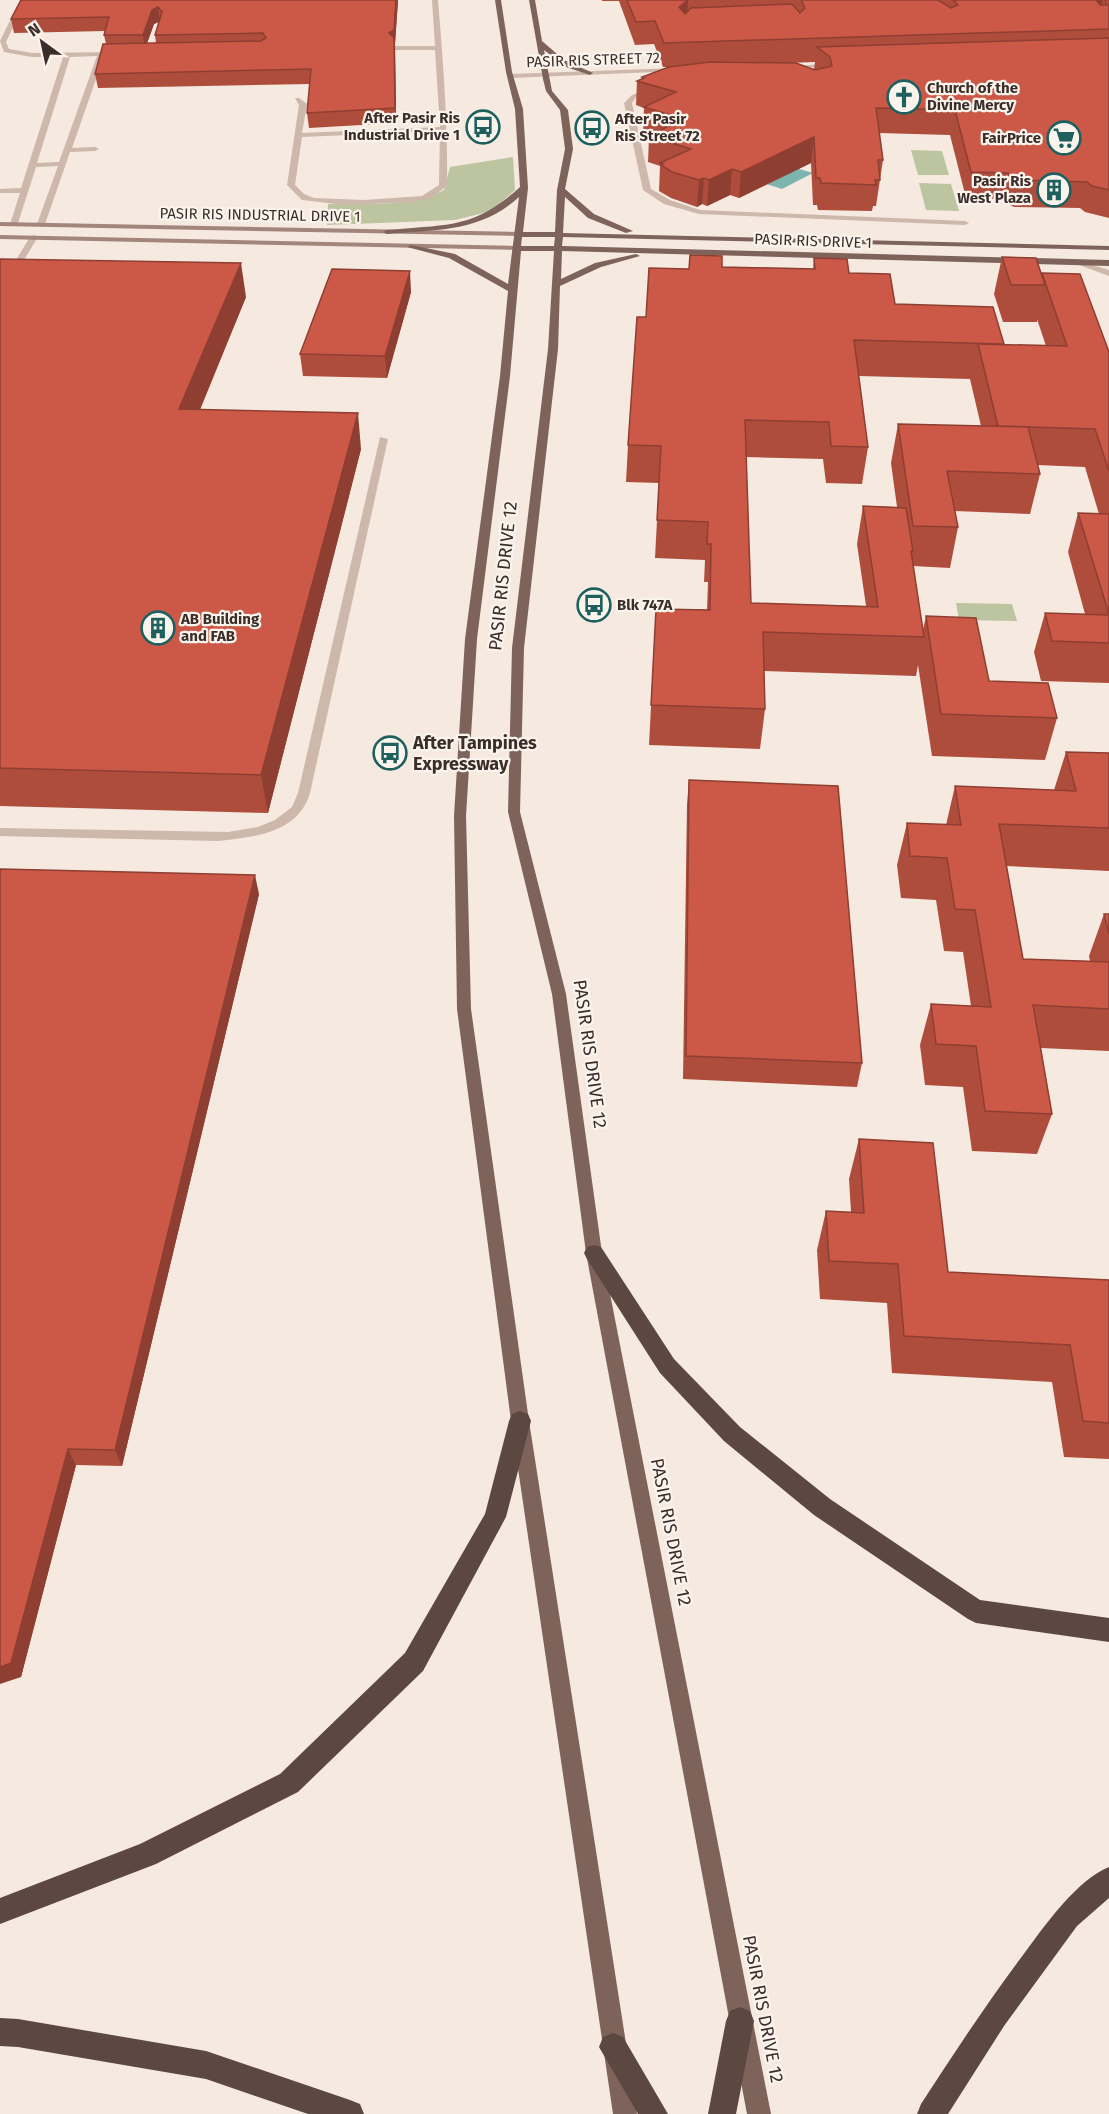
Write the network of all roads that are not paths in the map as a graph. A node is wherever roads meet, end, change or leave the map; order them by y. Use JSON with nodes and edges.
{"nodes":[{"id":1,"x":23,"y":0,"type":"edge"},
{"id":2,"x":435,"y":0,"type":"edge"},
{"id":3,"x":498,"y":0,"type":"edge"},
{"id":4,"x":532,"y":0,"type":"edge"},
{"id":5,"x":538,"y":40,"type":"junction"},
{"id":6,"x":395,"y":48,"type":"edge"},
{"id":7,"x":440,"y":48,"type":"junction"},
{"id":8,"x":101,"y":54,"type":"junction"},
{"id":9,"x":129,"y":54,"type":"edge"},
{"id":10,"x":67,"y":55,"type":"junction"},
{"id":11,"x":841,"y":67,"type":"edge"},
{"id":12,"x":683,"y":70,"type":"edge"},
{"id":13,"x":773,"y":72,"type":"edge"},
{"id":14,"x":590,"y":73,"type":"junction"},
{"id":15,"x":690,"y":75,"type":"edge"},
{"id":16,"x":545,"y":77,"type":"junction"},
{"id":17,"x":510,"y":78,"type":"junction"},
{"id":18,"x":661,"y":86,"type":"edge"},
{"id":19,"x":297,"y":99,"type":"dead end"},
{"id":20,"x":444,"y":129,"type":"junction"},
{"id":21,"x":299,"y":135,"type":"junction"},
{"id":22,"x":95,"y":149,"type":"dead end"},
{"id":23,"x":67,"y":150,"type":"junction"},
{"id":24,"x":63,"y":164,"type":"junction"},
{"id":25,"x":33,"y":165,"type":"junction"},
{"id":26,"x":524,"y":188,"type":"junction"},
{"id":27,"x":25,"y":190,"type":"junction"},
{"id":28,"x":561,"y":190,"type":"junction"},
{"id":29,"x":0,"y":191,"type":"edge"},
{"id":30,"x":965,"y":223,"type":"dead end"},
{"id":31,"x":0,"y":224,"type":"edge"},
{"id":32,"x":14,"y":224,"type":"junction"},
{"id":33,"x":41,"y":224,"type":"junction"},
{"id":34,"x":387,"y":231,"type":"junction"},
{"id":35,"x":519,"y":234,"type":"junction"},
{"id":36,"x":560,"y":235,"type":"junction"},
{"id":37,"x":656,"y":236,"type":"junction"},
{"id":38,"x":0,"y":237,"type":"edge"},
{"id":39,"x":34,"y":237,"type":"junction"},
{"id":40,"x":411,"y":247,"type":"junction"},
{"id":41,"x":517,"y":248,"type":"junction"},
{"id":42,"x":560,"y":248,"type":"junction"},
{"id":43,"x":1109,"y":248,"type":"edge"},
{"id":44,"x":662,"y":250,"type":"junction"},
{"id":45,"x":1082,"y":263,"type":"junction"},
{"id":46,"x":1109,"y":263,"type":"edge"},
{"id":47,"x":15,"y":268,"type":"edge"},
{"id":48,"x":1109,"y":273,"type":"edge"},
{"id":49,"x":557,"y":284,"type":"junction"},
{"id":50,"x":512,"y":290,"type":"junction"},
{"id":51,"x":383,"y":439,"type":"dead end"},
{"id":52,"x":0,"y":832,"type":"edge"},
{"id":53,"x":594,"y":1253,"type":"junction"},
{"id":54,"x":520,"y":1420,"type":"junction"},
{"id":55,"x":1109,"y":1630,"type":"edge"},
{"id":56,"x":1109,"y":1880,"type":"edge"},
{"id":57,"x":0,"y":1911,"type":"edge"},
{"id":58,"x":740,"y":2021,"type":"junction"},
{"id":59,"x":0,"y":2032,"type":"edge"},
{"id":60,"x":613,"y":2047,"type":"junction"},
{"id":61,"x":350,"y":2114,"type":"edge"},
{"id":62,"x":625,"y":2114,"type":"edge"},
{"id":63,"x":654,"y":2114,"type":"edge"},
{"id":64,"x":723,"y":2114,"type":"edge"},
{"id":65,"x":759,"y":2114,"type":"edge"},
{"id":66,"x":931,"y":2114,"type":"edge"}],
"edges":[{"from":1,"to":10,"type":"street"},
{"from":2,"to":7,"type":"street"},
{"from":3,"to":17,"type":"main road","name":"PASIR RIS DRIVE 12"},
{"from":4,"to":5,"type":"main road","name":"PASIR RIS DRIVE 12"},
{"from":5,"to":14,"type":"main road"},
{"from":5,"to":16,"type":"main road","name":"PASIR RIS DRIVE 12"},
{"from":6,"to":7,"type":"street"},
{"from":7,"to":20,"type":"street"},
{"from":8,"to":9,"type":"street"},
{"from":8,"to":10,"type":"street"},
{"from":8,"to":23,"type":"street"},
{"from":10,"to":25,"type":"street"},
{"from":11,"to":13,"type":"street"},
{"from":12,"to":14,"type":"street","name":"PASIR RIS STREET 72"},
{"from":14,"to":16,"type":"street","name":"PASIR RIS STREET 72"},
{"from":15,"to":16,"type":"street","name":"PASIR RIS STREET 72"},
{"from":16,"to":17,"type":"street","name":"PASIR RIS STREET 72"},
{"from":16,"to":28,"type":"main road","name":"PASIR RIS DRIVE 12"},
{"from":17,"to":26,"type":"main road","name":"PASIR RIS DRIVE 12"},
{"from":18,"to":30,"type":"street"},
{"from":19,"to":21,"type":"street"},
{"from":20,"to":21,"type":"street"},
{"from":20,"to":21,"type":"street"},
{"from":22,"to":23,"type":"street"},
{"from":23,"to":24,"type":"street"},
{"from":24,"to":25,"type":"street"},
{"from":24,"to":33,"type":"street"},
{"from":25,"to":27,"type":"street"},
{"from":26,"to":34,"type":"main road"},
{"from":26,"to":35,"type":"main road","name":"PASIR RIS DRIVE 12"},
{"from":27,"to":29,"type":"street"},
{"from":27,"to":32,"type":"street"},
{"from":28,"to":36,"type":"main road","name":"PASIR RIS DRIVE 12"},
{"from":28,"to":37,"type":"main road"},
{"from":31,"to":32,"type":"main road","name":"PASIR RIS INDUSTRIAL DRIVE 1"},
{"from":32,"to":33,"type":"main road","name":"PASIR RIS INDUSTRIAL DRIVE 1"},
{"from":32,"to":39,"type":"main road"},
{"from":33,"to":34,"type":"main road","name":"PASIR RIS INDUSTRIAL DRIVE 1"},
{"from":34,"to":35,"type":"main road","name":"PASIR RIS INDUSTRIAL DRIVE 1"},
{"from":35,"to":36,"type":"main road","name":"PASIR RIS DRIVE 1"},
{"from":35,"to":41,"type":"main road","name":"PASIR RIS DRIVE 12"},
{"from":36,"to":37,"type":"main road","name":"PASIR RIS DRIVE 1"},
{"from":36,"to":42,"type":"main road","name":"PASIR RIS DRIVE 12"},
{"from":37,"to":43,"type":"main road","name":"PASIR RIS DRIVE 1"},
{"from":38,"to":39,"type":"main road","name":"PASIR RIS INDUSTRIAL DRIVE 1"},
{"from":39,"to":40,"type":"main road","name":"PASIR RIS INDUSTRIAL DRIVE 1"},
{"from":39,"to":47,"type":"street"},
{"from":40,"to":41,"type":"main road","name":"PASIR RIS INDUSTRIAL DRIVE 1"},
{"from":40,"to":50,"type":"main road"},
{"from":41,"to":42,"type":"main road","name":"PASIR RIS DRIVE 1"},
{"from":41,"to":50,"type":"main road","name":"PASIR RIS DRIVE 12"},
{"from":42,"to":44,"type":"main road","name":"PASIR RIS DRIVE 1"},
{"from":42,"to":49,"type":"main road","name":"PASIR RIS DRIVE 12"},
{"from":44,"to":45,"type":"main road","name":"PASIR RIS DRIVE 1"},
{"from":44,"to":49,"type":"main road"},
{"from":45,"to":46,"type":"main road","name":"PASIR RIS DRIVE 1"},
{"from":45,"to":48,"type":"street"},
{"from":49,"to":53,"type":"main road","name":"PASIR RIS DRIVE 12"},
{"from":50,"to":54,"type":"main road","name":"PASIR RIS DRIVE 12"},
{"from":51,"to":52,"type":"street"},
{"from":53,"to":55,"type":"highway"},
{"from":53,"to":58,"type":"main road","name":"PASIR RIS DRIVE 12"},
{"from":54,"to":57,"type":"highway"},
{"from":54,"to":60,"type":"main road","name":"PASIR RIS DRIVE 12"},
{"from":56,"to":66,"type":"highway"},
{"from":58,"to":64,"type":"highway"},
{"from":58,"to":65,"type":"main road","name":"PASIR RIS DRIVE 12"},
{"from":59,"to":61,"type":"highway"},
{"from":60,"to":62,"type":"main road","name":"PASIR RIS DRIVE 12"},
{"from":60,"to":63,"type":"highway"}]}
